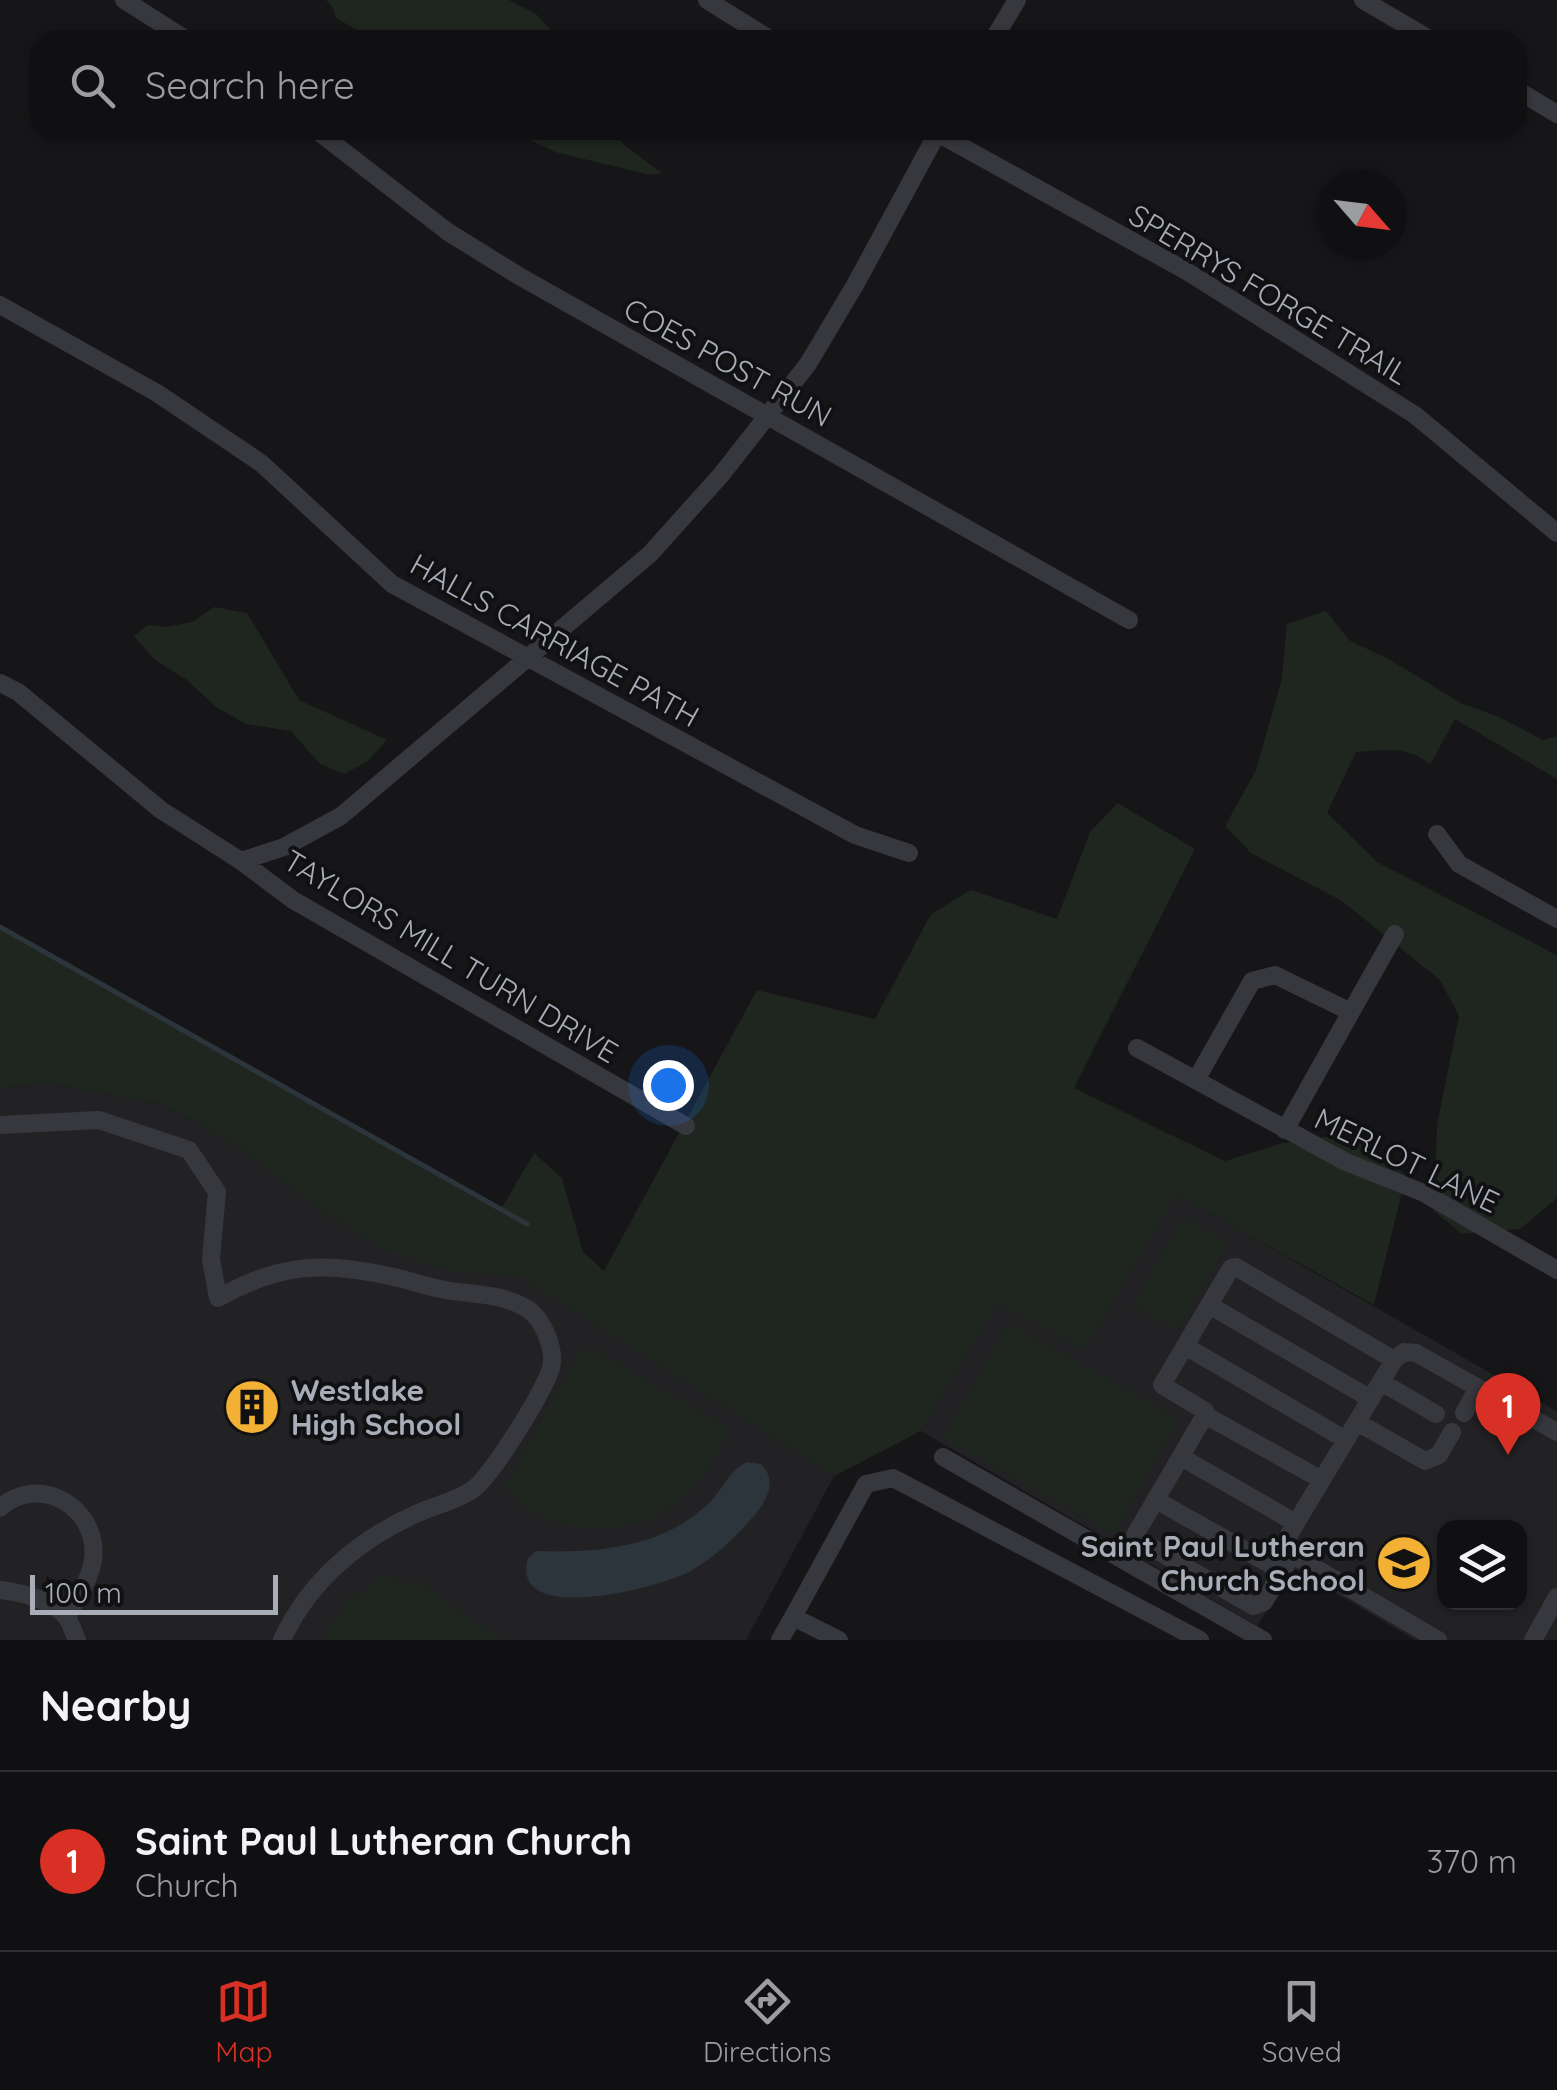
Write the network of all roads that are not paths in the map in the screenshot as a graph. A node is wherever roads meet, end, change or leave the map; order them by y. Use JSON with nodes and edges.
{"nodes":[{"id":1,"x":124,"y":0,"type":"edge"},
{"id":2,"x":707,"y":0,"type":"edge"},
{"id":3,"x":1016,"y":0,"type":"edge"},
{"id":4,"x":1363,"y":0,"type":"edge"},
{"id":5,"x":172,"y":30,"type":"edge"},
{"id":6,"x":755,"y":30,"type":"edge"},
{"id":7,"x":999,"y":30,"type":"edge"},
{"id":8,"x":1415,"y":30,"type":"edge"},
{"id":9,"x":1527,"y":95,"type":"edge"},
{"id":10,"x":1556,"y":111,"type":"edge"},
{"id":11,"x":329,"y":140,"type":"edge"},
{"id":12,"x":931,"y":140,"type":"edge"},
{"id":13,"x":952,"y":140,"type":"edge"},
{"id":14,"x":0,"y":305,"type":"edge"},
{"id":15,"x":770,"y":416,"type":"junction"},
{"id":16,"x":1557,"y":533,"type":"edge"},
{"id":17,"x":1129,"y":620,"type":"dead end"},
{"id":18,"x":529,"y":656,"type":"junction"},
{"id":19,"x":0,"y":683,"type":"edge"},
{"id":20,"x":1437,"y":834,"type":"dead end"},
{"id":21,"x":909,"y":852,"type":"dead end"},
{"id":22,"x":241,"y":861,"type":"junction"},
{"id":23,"x":1557,"y":919,"type":"edge"},
{"id":24,"x":1395,"y":934,"type":"dead end"},
{"id":25,"x":1351,"y":1012,"type":"junction"},
{"id":26,"x":1137,"y":1048,"type":"dead end"},
{"id":27,"x":1196,"y":1080,"type":"junction"},
{"id":28,"x":0,"y":1125,"type":"edge"},
{"id":29,"x":686,"y":1126,"type":"dead end"},
{"id":30,"x":1285,"y":1130,"type":"junction"},
{"id":31,"x":1557,"y":1270,"type":"edge"},
{"id":32,"x":1210,"y":1305,"type":"junction"},
{"id":33,"x":1185,"y":1346,"type":"junction"},
{"id":34,"x":1394,"y":1360,"type":"junction"},
{"id":35,"x":1478,"y":1388,"type":"junction"},
{"id":36,"x":1376,"y":1391,"type":"junction"},
{"id":37,"x":1464,"y":1413,"type":"dead end"},
{"id":38,"x":1436,"y":1414,"type":"dead end"},
{"id":39,"x":1205,"y":1415,"type":"junction"},
{"id":40,"x":1357,"y":1422,"type":"junction"},
{"id":41,"x":1452,"y":1432,"type":"dead end"},
{"id":42,"x":1557,"y":1432,"type":"edge"},
{"id":43,"x":1346,"y":1440,"type":"junction"},
{"id":44,"x":943,"y":1457,"type":"dead end"},
{"id":45,"x":1181,"y":1457,"type":"junction"},
{"id":46,"x":1322,"y":1480,"type":"junction"},
{"id":47,"x":1156,"y":1500,"type":"junction"},
{"id":48,"x":0,"y":1508,"type":"edge"},
{"id":49,"x":1296,"y":1522,"type":"junction"},
{"id":50,"x":1287,"y":1563,"type":"junction"},
{"id":51,"x":0,"y":1590,"type":"edge"},
{"id":52,"x":1557,"y":1597,"type":"edge"},
{"id":53,"x":66,"y":1617,"type":"junction"},
{"id":54,"x":793,"y":1617,"type":"junction"},
{"id":55,"x":77,"y":1640,"type":"edge"},
{"id":56,"x":282,"y":1640,"type":"edge"},
{"id":57,"x":780,"y":1640,"type":"edge"},
{"id":58,"x":839,"y":1640,"type":"edge"},
{"id":59,"x":1200,"y":1640,"type":"edge"},
{"id":60,"x":1263,"y":1640,"type":"edge"},
{"id":61,"x":1438,"y":1640,"type":"edge"},
{"id":62,"x":1533,"y":1640,"type":"edge"}],
"edges":[{"from":1,"to":5,"type":"street"},
{"from":2,"to":6,"type":"street"},
{"from":3,"to":7,"type":"street"},
{"from":4,"to":8,"type":"street"},
{"from":9,"to":10,"type":"street"},
{"from":11,"to":15,"type":"street","name":"COES POST RUN"},
{"from":12,"to":15,"type":"street"},
{"from":13,"to":16,"type":"street","name":"SPERRYS FORGE TRAIL"},
{"from":14,"to":18,"type":"street","name":"HALLS CARRIAGE PATH"},
{"from":15,"to":17,"type":"street","name":"COES POST RUN"},
{"from":15,"to":18,"type":"street"},
{"from":18,"to":21,"type":"street","name":"HALLS CARRIAGE PATH"},
{"from":18,"to":22,"type":"street"},
{"from":19,"to":22,"type":"street","name":"TAYLORS MILL TURN DRIVE"},
{"from":20,"to":23,"type":"street"},
{"from":22,"to":29,"type":"street","name":"TAYLORS MILL TURN DRIVE"},
{"from":24,"to":25,"type":"street"},
{"from":25,"to":27,"type":"street"},
{"from":25,"to":30,"type":"street"},
{"from":26,"to":27,"type":"street","name":"MERLOT LANE"},
{"from":27,"to":30,"type":"street","name":"MERLOT LANE"},
{"from":28,"to":56,"type":"street"},
{"from":30,"to":31,"type":"street","name":"MERLOT LANE"},
{"from":32,"to":33,"type":"street"},
{"from":32,"to":34,"type":"street"},
{"from":32,"to":36,"type":"street"},
{"from":33,"to":39,"type":"street"},
{"from":33,"to":43,"type":"street"},
{"from":34,"to":35,"type":"street"},
{"from":34,"to":36,"type":"street"},
{"from":35,"to":37,"type":"street"},
{"from":35,"to":42,"type":"street"},
{"from":36,"to":38,"type":"street"},
{"from":36,"to":40,"type":"street"},
{"from":39,"to":45,"type":"street"},
{"from":39,"to":46,"type":"street"},
{"from":40,"to":41,"type":"street"},
{"from":40,"to":43,"type":"street"},
{"from":43,"to":46,"type":"street"},
{"from":44,"to":60,"type":"street"},
{"from":45,"to":47,"type":"street"},
{"from":45,"to":49,"type":"street"},
{"from":46,"to":49,"type":"street"},
{"from":47,"to":50,"type":"street"},
{"from":47,"to":50,"type":"street"},
{"from":48,"to":53,"type":"street"},
{"from":49,"to":50,"type":"street"},
{"from":50,"to":61,"type":"street"},
{"from":51,"to":53,"type":"street"},
{"from":52,"to":62,"type":"street"},
{"from":53,"to":55,"type":"street"},
{"from":54,"to":57,"type":"street"},
{"from":54,"to":58,"type":"street"},
{"from":54,"to":59,"type":"street"}]}
